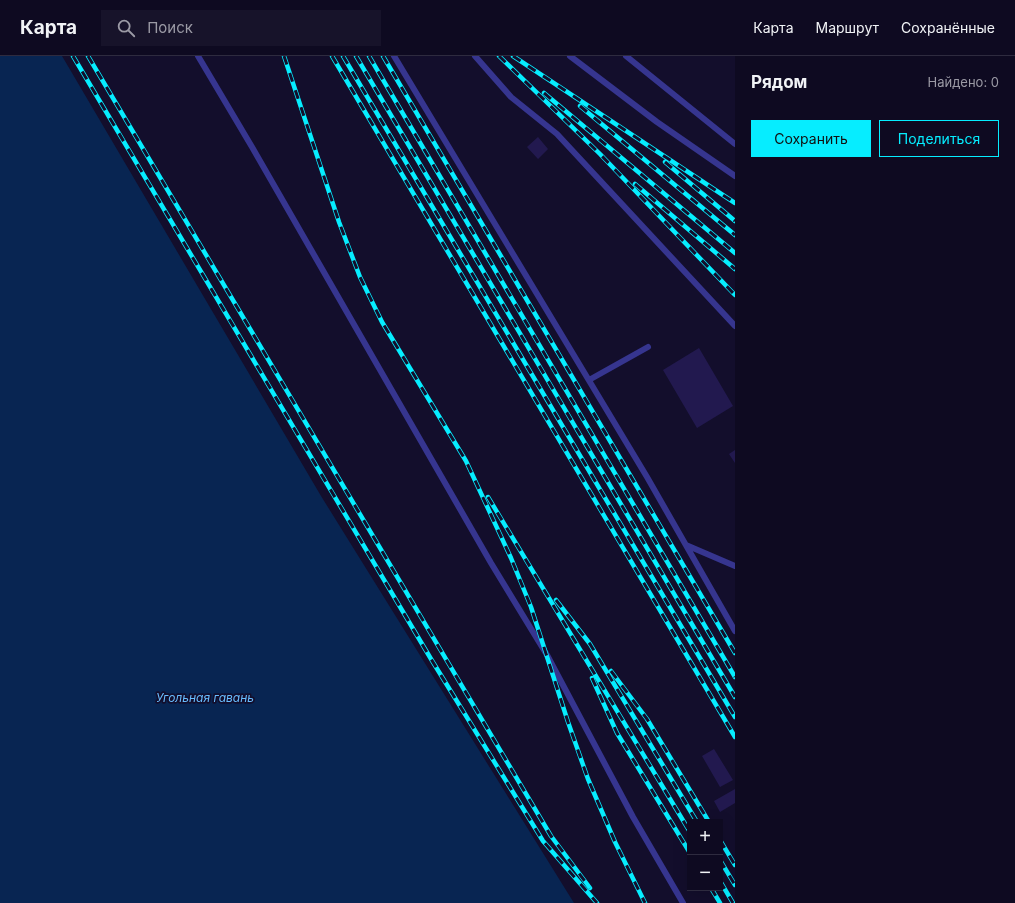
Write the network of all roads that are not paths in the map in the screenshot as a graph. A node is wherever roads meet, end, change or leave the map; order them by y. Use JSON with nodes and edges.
{"nodes":[{"id":1,"x":198,"y":56,"type":"edge"},
{"id":2,"x":394,"y":56,"type":"edge"},
{"id":3,"x":475,"y":56,"type":"edge"},
{"id":4,"x":570,"y":56,"type":"edge"},
{"id":5,"x":626,"y":56,"type":"edge"},
{"id":6,"x":735,"y":144,"type":"edge"},
{"id":7,"x":735,"y":176,"type":"edge"},
{"id":8,"x":735,"y":326,"type":"edge"},
{"id":9,"x":648,"y":346,"type":"dead end"},
{"id":10,"x":589,"y":380,"type":"junction"},
{"id":11,"x":686,"y":545,"type":"junction"},
{"id":12,"x":735,"y":566,"type":"edge"},
{"id":13,"x":735,"y":631,"type":"edge"},
{"id":14,"x":683,"y":903,"type":"edge"}],
"edges":[{"from":1,"to":14,"type":"lane"},
{"from":2,"to":10,"type":"lane"},
{"from":3,"to":8,"type":"lane"},
{"from":4,"to":7,"type":"lane"},
{"from":5,"to":6,"type":"lane"},
{"from":9,"to":10,"type":"lane"},
{"from":10,"to":11,"type":"lane"},
{"from":11,"to":12,"type":"lane"},
{"from":11,"to":13,"type":"lane"}]}
